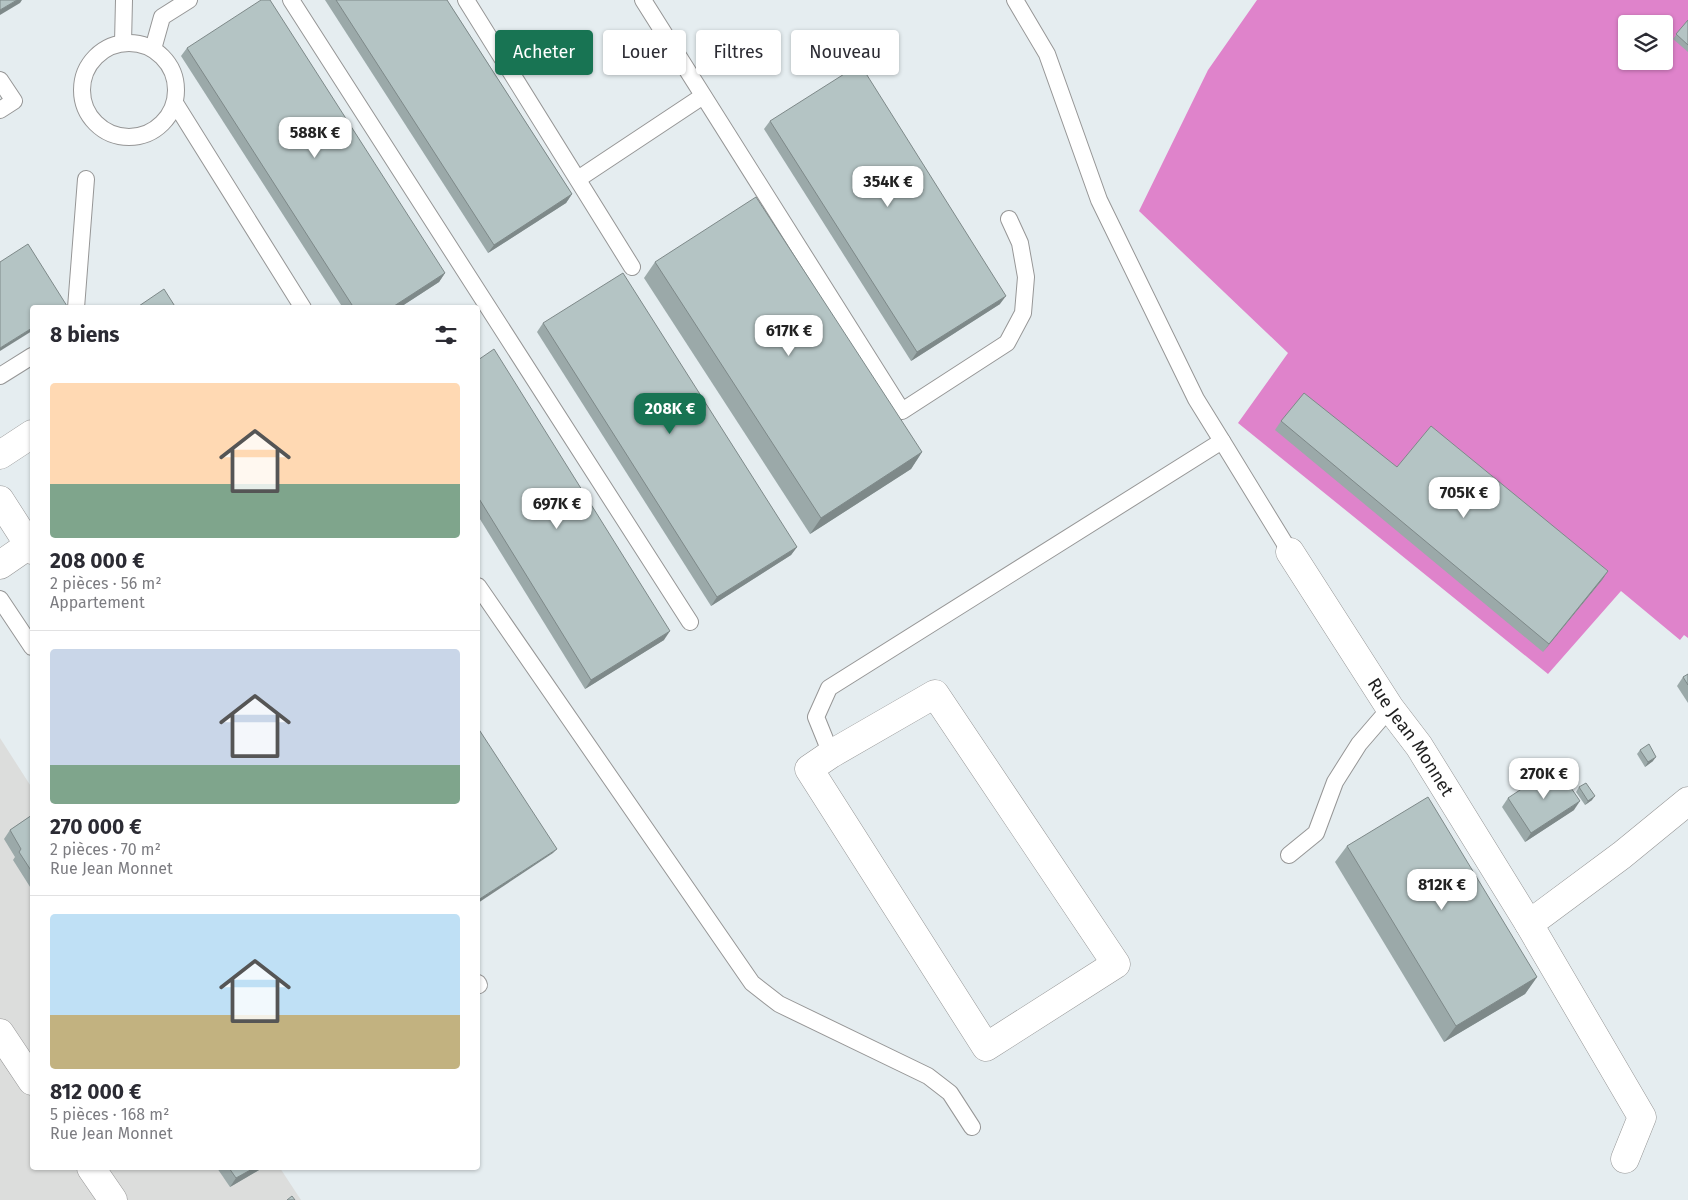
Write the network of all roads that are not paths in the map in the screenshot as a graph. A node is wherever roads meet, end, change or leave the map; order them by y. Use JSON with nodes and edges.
{"nodes":[{"id":1,"x":124,"y":0,"type":"edge"},
{"id":2,"x":189,"y":0,"type":"edge"},
{"id":3,"x":291,"y":0,"type":"edge"},
{"id":4,"x":466,"y":0,"type":"edge"},
{"id":5,"x":643,"y":0,"type":"edge"},
{"id":6,"x":1015,"y":0,"type":"edge"},
{"id":7,"x":123,"y":43,"type":"junction"},
{"id":8,"x":153,"y":49,"type":"junction"},
{"id":9,"x":0,"y":80,"type":"edge"},
{"id":10,"x":703,"y":96,"type":"junction"},
{"id":11,"x":175,"y":103,"type":"junction"},
{"id":12,"x":0,"y":110,"type":"edge"},
{"id":13,"x":86,"y":179,"type":"dead end"},
{"id":14,"x":578,"y":180,"type":"junction"},
{"id":15,"x":1009,"y":219,"type":"dead end"},
{"id":16,"x":632,"y":267,"type":"dead end"},
{"id":17,"x":76,"y":305,"type":"edge"},
{"id":18,"x":301,"y":305,"type":"edge"},
{"id":19,"x":30,"y":357,"type":"edge"},
{"id":20,"x":0,"y":376,"type":"edge"},
{"id":21,"x":30,"y":435,"type":"edge"},
{"id":22,"x":1222,"y":440,"type":"junction"},
{"id":23,"x":0,"y":455,"type":"edge"},
{"id":24,"x":0,"y":500,"type":"edge"},
{"id":25,"x":30,"y":546,"type":"edge"},
{"id":26,"x":30,"y":549,"type":"edge"},
{"id":27,"x":1290,"y":552,"type":"joint"},
{"id":28,"x":0,"y":565,"type":"edge"},
{"id":29,"x":480,"y":589,"type":"edge"},
{"id":30,"x":0,"y":599,"type":"edge"},
{"id":31,"x":690,"y":622,"type":"dead end"},
{"id":32,"x":30,"y":644,"type":"edge"},
{"id":33,"x":1390,"y":708,"type":"junction"},
{"id":34,"x":831,"y":754,"type":"junction"},
{"id":35,"x":1688,"y":801,"type":"edge"},
{"id":36,"x":1289,"y":855,"type":"dead end"},
{"id":37,"x":1529,"y":924,"type":"junction"},
{"id":38,"x":0,"y":1033,"type":"edge"},
{"id":39,"x":30,"y":1078,"type":"edge"},
{"id":40,"x":972,"y":1127,"type":"dead end"},
{"id":41,"x":1625,"y":1159,"type":"dead end"},
{"id":42,"x":92,"y":1170,"type":"edge"},
{"id":43,"x":114,"y":1200,"type":"edge"}],
"edges":[{"from":1,"to":7,"type":"lane"},
{"from":2,"to":8,"type":"lane"},
{"from":3,"to":31,"type":"lane"},
{"from":4,"to":14,"type":"lane"},
{"from":5,"to":10,"type":"lane"},
{"from":6,"to":22,"type":"lane"},
{"from":7,"to":8,"type":"lane"},
{"from":7,"to":11,"type":"lane"},
{"from":8,"to":11,"type":"lane"},
{"from":9,"to":12,"type":"lane"},
{"from":10,"to":14,"type":"lane"},
{"from":10,"to":15,"type":"lane"},
{"from":11,"to":18,"type":"lane"},
{"from":13,"to":17,"type":"lane"},
{"from":14,"to":16,"type":"lane"},
{"from":19,"to":20,"type":"lane"},
{"from":21,"to":23,"type":"street"},
{"from":22,"to":27,"type":"lane"},
{"from":22,"to":34,"type":"lane"},
{"from":24,"to":25,"type":"street"},
{"from":26,"to":28,"type":"street"},
{"from":27,"to":33,"type":"street","name":"Rue Jean Monnet"},
{"from":29,"to":40,"type":"lane"},
{"from":30,"to":32,"type":"lane"},
{"from":33,"to":36,"type":"lane"},
{"from":33,"to":37,"type":"street","name":"Rue Jean Monnet"},
{"from":34,"to":34,"type":"street"},
{"from":35,"to":37,"type":"street"},
{"from":37,"to":41,"type":"street","name":"Rue Jean Monnet"},
{"from":38,"to":39,"type":"street"},
{"from":42,"to":43,"type":"street"}]}
